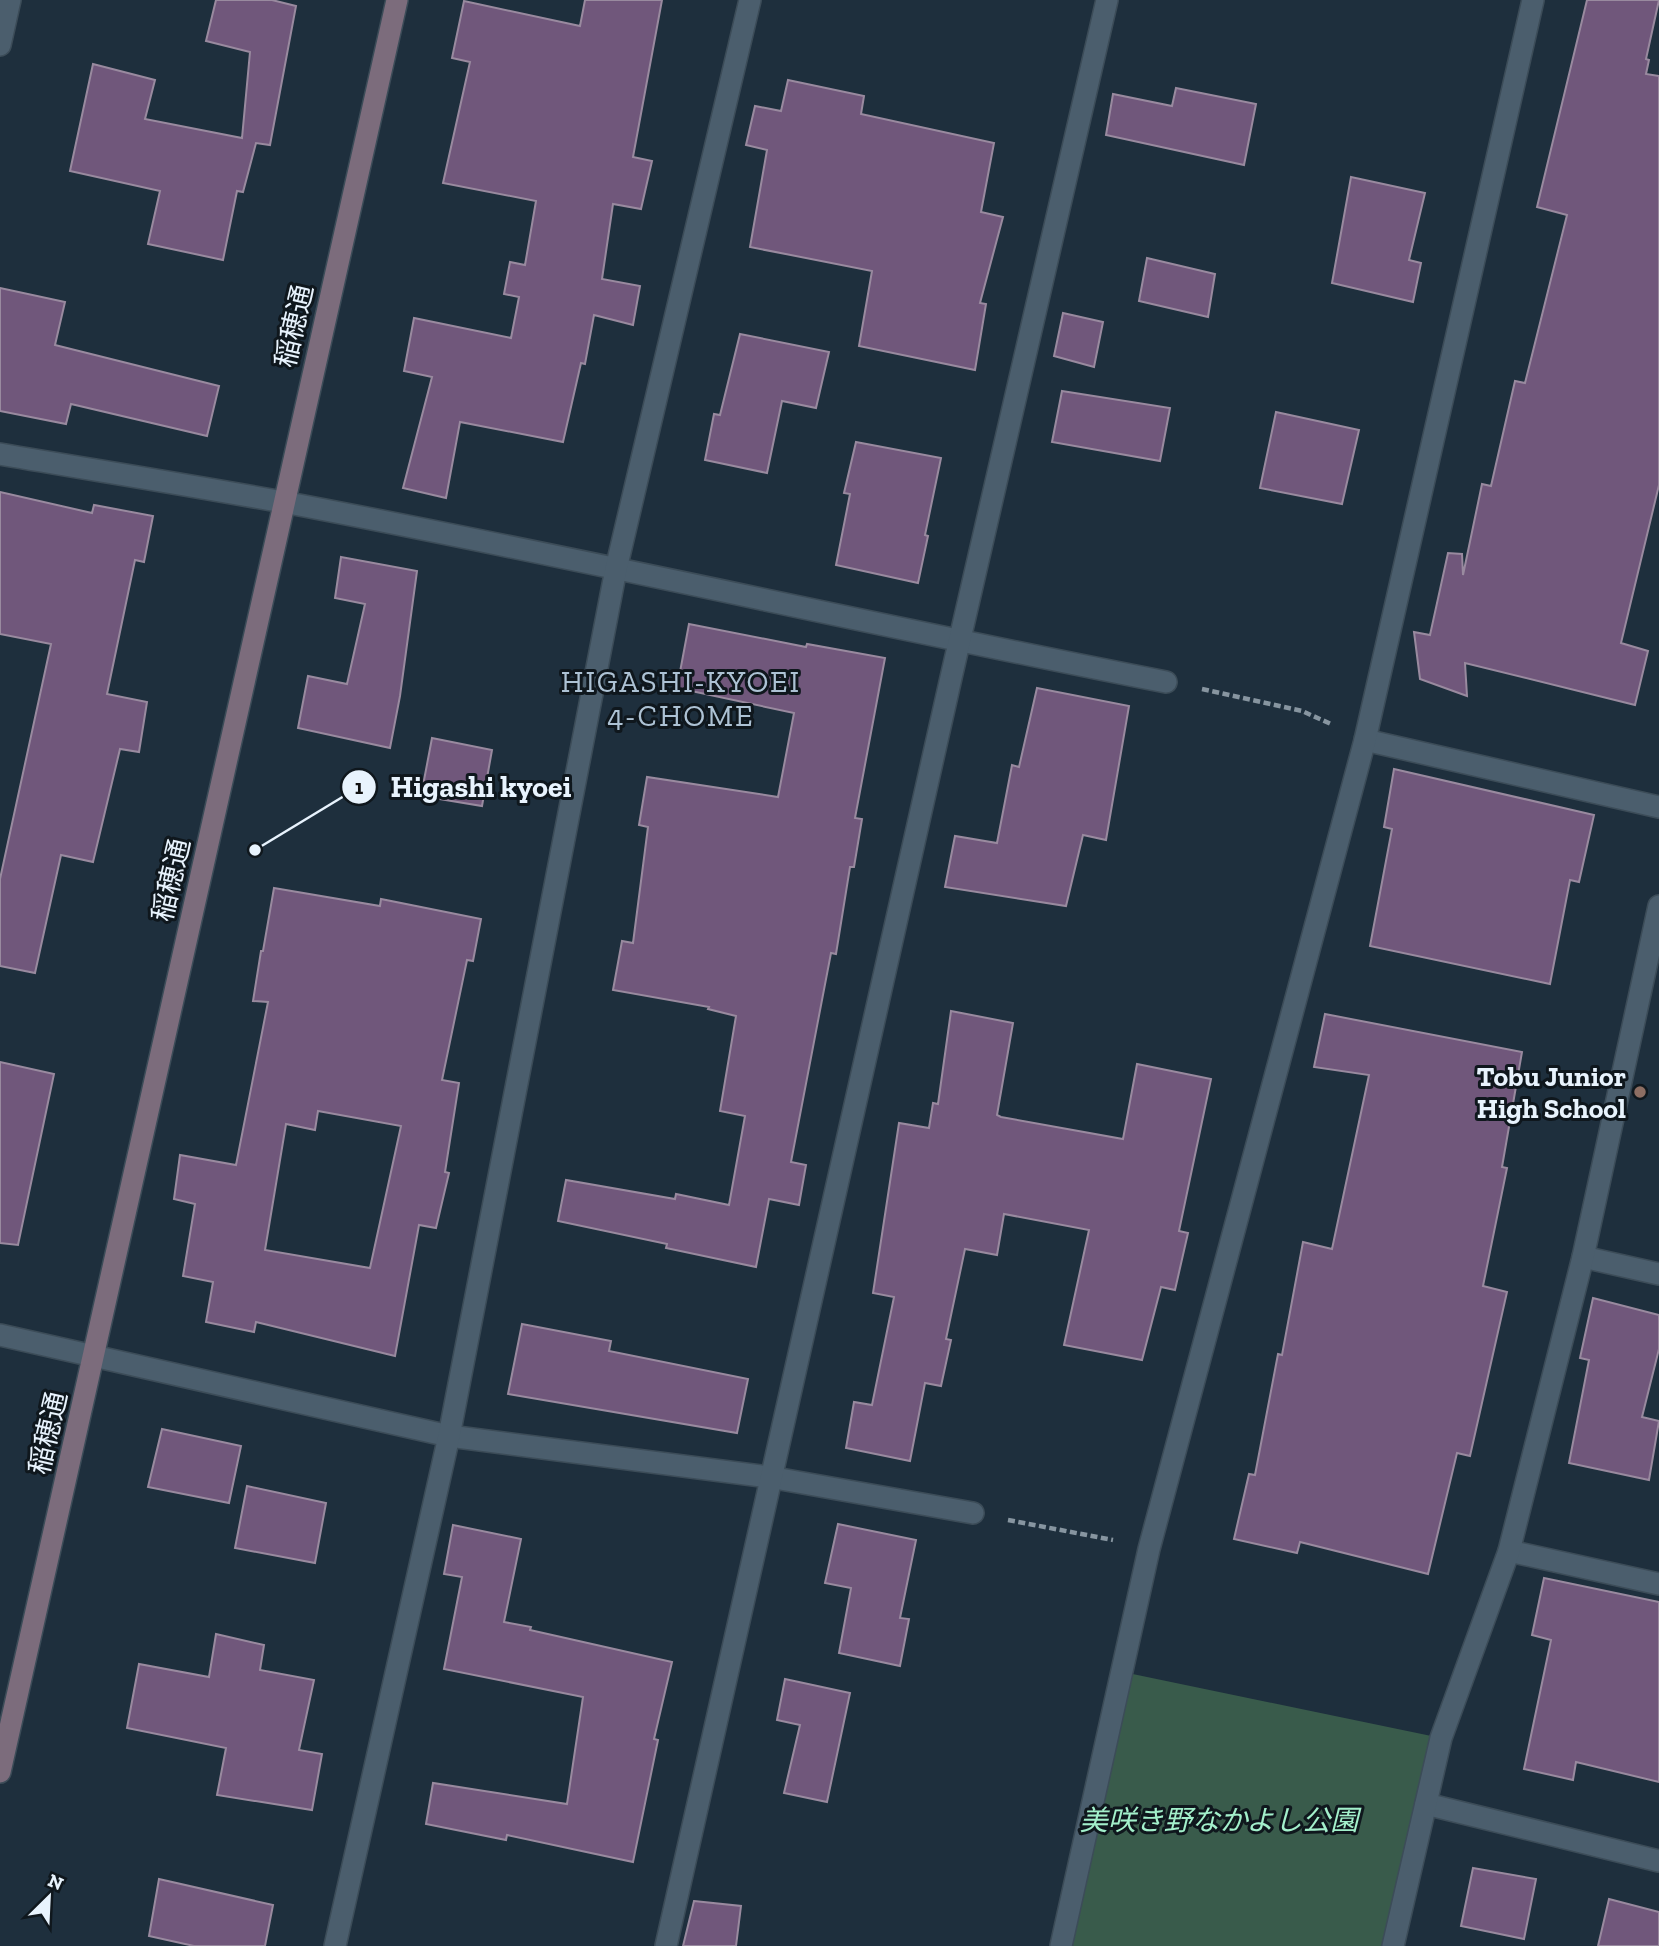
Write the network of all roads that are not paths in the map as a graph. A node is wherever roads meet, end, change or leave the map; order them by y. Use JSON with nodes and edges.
{"nodes":[{"id":1,"x":10,"y":0,"type":"edge"},
{"id":2,"x":397,"y":0,"type":"edge"},
{"id":3,"x":750,"y":0,"type":"edge"},
{"id":4,"x":1107,"y":0,"type":"edge"},
{"id":5,"x":1533,"y":0,"type":"edge"},
{"id":6,"x":0,"y":46,"type":"edge"},
{"id":7,"x":0,"y":454,"type":"edge"},
{"id":8,"x":283,"y":503,"type":"junction"},
{"id":9,"x":615,"y":569,"type":"junction"},
{"id":10,"x":958,"y":642,"type":"junction"},
{"id":11,"x":1167,"y":682,"type":"road end"},
{"id":12,"x":1365,"y":740,"type":"junction"},
{"id":13,"x":1659,"y":807,"type":"edge"},
{"id":14,"x":1659,"y":906,"type":"edge"},
{"id":15,"x":1583,"y":1257,"type":"junction"},
{"id":16,"x":1659,"y":1274,"type":"edge"},
{"id":17,"x":0,"y":1335,"type":"edge"},
{"id":18,"x":94,"y":1355,"type":"junction"},
{"id":19,"x":449,"y":1436,"type":"junction"},
{"id":20,"x":769,"y":1477,"type":"junction"},
{"id":21,"x":973,"y":1513,"type":"road end"},
{"id":22,"x":1509,"y":1551,"type":"junction"},
{"id":23,"x":1659,"y":1584,"type":"edge"},
{"id":24,"x":0,"y":1772,"type":"edge"},
{"id":25,"x":1426,"y":1804,"type":"junction"},
{"id":26,"x":1659,"y":1861,"type":"edge"},
{"id":27,"x":335,"y":1946,"type":"edge"},
{"id":28,"x":666,"y":1946,"type":"edge"},
{"id":29,"x":1061,"y":1946,"type":"edge"},
{"id":30,"x":1393,"y":1946,"type":"edge"}],
"edges":[{"from":1,"to":6,"type":"street"},
{"from":2,"to":8,"type":"street","name":"稲穂通"},
{"from":3,"to":9,"type":"street"},
{"from":4,"to":10,"type":"street"},
{"from":5,"to":12,"type":"street"},
{"from":7,"to":8,"type":"street"},
{"from":8,"to":9,"type":"street"},
{"from":8,"to":18,"type":"street","name":"稲穂通"},
{"from":9,"to":10,"type":"street"},
{"from":9,"to":19,"type":"street"},
{"from":10,"to":11,"type":"street"},
{"from":10,"to":20,"type":"street"},
{"from":12,"to":13,"type":"street"},
{"from":12,"to":29,"type":"street"},
{"from":14,"to":15,"type":"street"},
{"from":15,"to":16,"type":"street"},
{"from":15,"to":22,"type":"street"},
{"from":17,"to":18,"type":"street"},
{"from":18,"to":19,"type":"street"},
{"from":18,"to":24,"type":"street","name":"稲穂通"},
{"from":19,"to":20,"type":"street"},
{"from":19,"to":27,"type":"street"},
{"from":20,"to":21,"type":"street"},
{"from":20,"to":28,"type":"street"},
{"from":22,"to":23,"type":"street"},
{"from":22,"to":25,"type":"street"},
{"from":25,"to":26,"type":"street"},
{"from":25,"to":30,"type":"street"}]}
